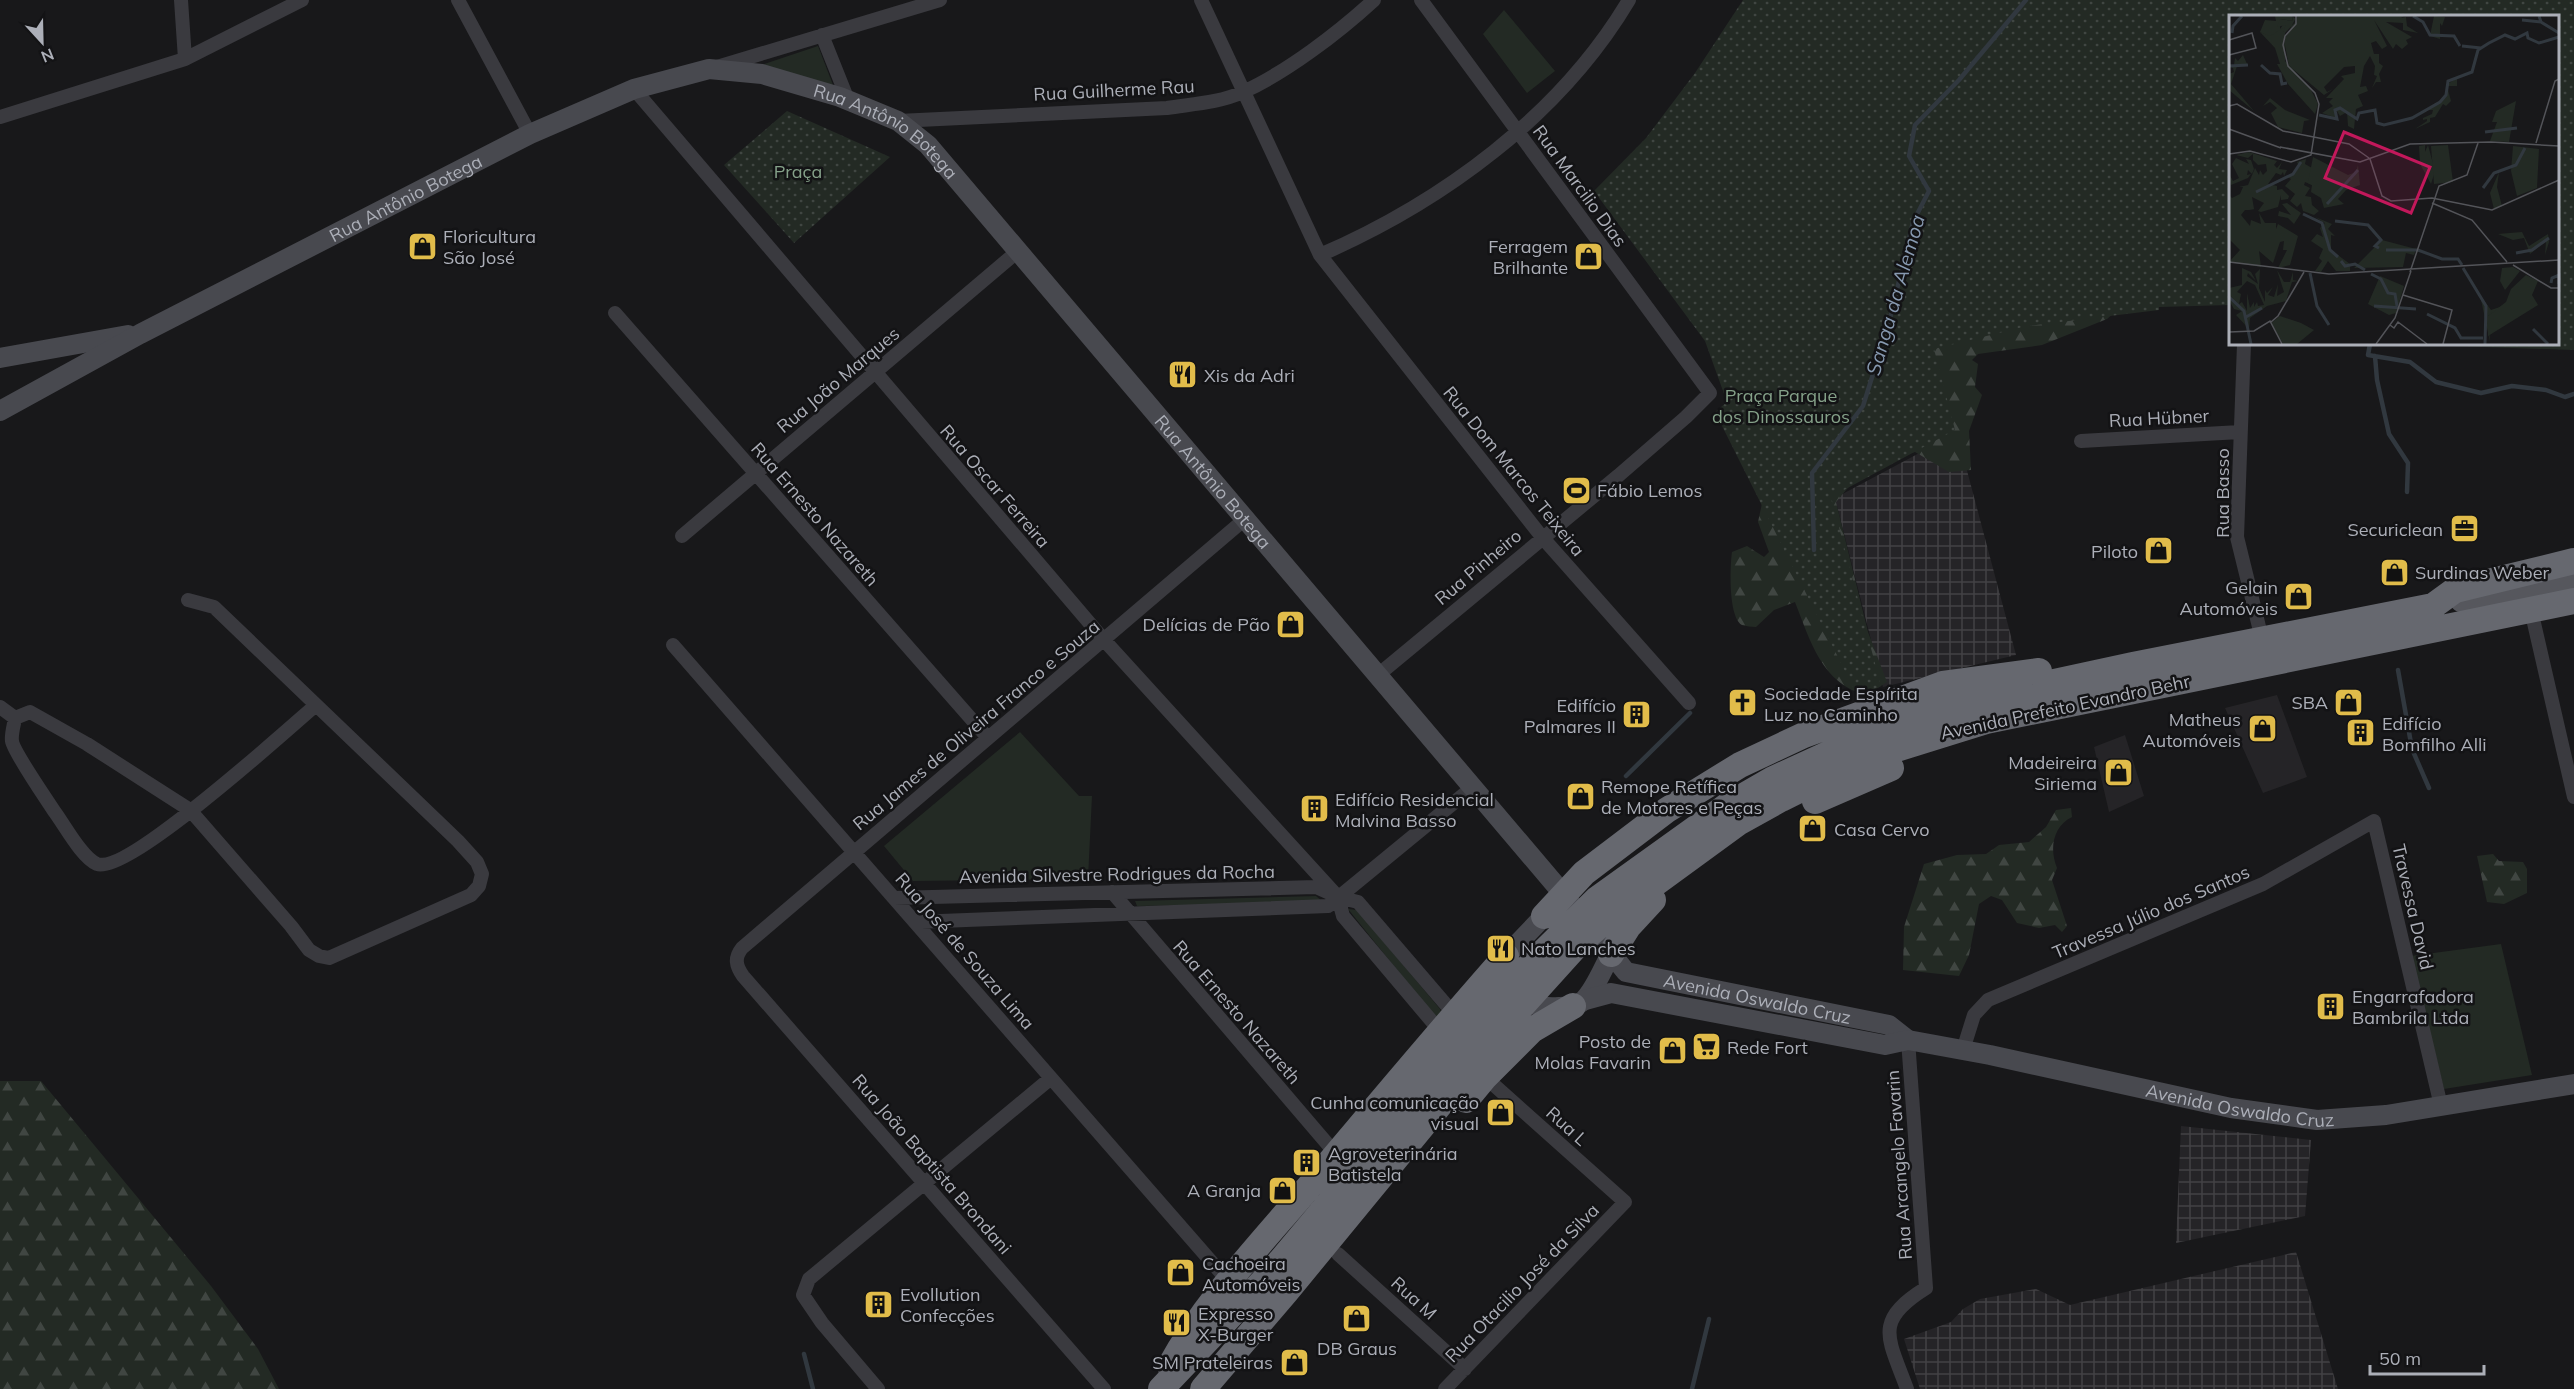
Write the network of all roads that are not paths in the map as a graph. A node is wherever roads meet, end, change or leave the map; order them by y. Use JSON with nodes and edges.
{"nodes":[{"id":1,"x":181,"y":0,"type":"edge"},
{"id":2,"x":302,"y":0,"type":"edge"},
{"id":3,"x":458,"y":0,"type":"edge"},
{"id":4,"x":940,"y":0,"type":"edge"},
{"id":5,"x":1201,"y":0,"type":"edge"},
{"id":6,"x":1374,"y":0,"type":"edge"},
{"id":7,"x":1421,"y":0,"type":"edge"},
{"id":8,"x":1629,"y":0,"type":"edge"},
{"id":9,"x":822,"y":35,"type":"junction"},
{"id":10,"x":185,"y":59,"type":"junction"},
{"id":11,"x":709,"y":69,"type":"junction"},
{"id":12,"x":634,"y":89,"type":"junction"},
{"id":13,"x":1242,"y":92,"type":"junction"},
{"id":14,"x":848,"y":100,"type":"junction"},
{"id":15,"x":0,"y":117,"type":"edge"},
{"id":16,"x":898,"y":121,"type":"junction"},
{"id":17,"x":1517,"y":131,"type":"junction"},
{"id":18,"x":530,"y":134,"type":"junction"},
{"id":19,"x":1018,"y":251,"type":"junction"},
{"id":20,"x":1320,"y":255,"type":"junction"},
{"id":21,"x":615,"y":313,"type":"dead end"},
{"id":22,"x":140,"y":334,"type":"junction"},
{"id":23,"x":2244,"y":345,"type":"edge"},
{"id":24,"x":0,"y":358,"type":"edge"},
{"id":25,"x":874,"y":373,"type":"junction"},
{"id":26,"x":1710,"y":393,"type":"joint"},
{"id":27,"x":0,"y":411,"type":"edge"},
{"id":28,"x":2240,"y":432,"type":"junction"},
{"id":29,"x":2081,"y":441,"type":"dead end"},
{"id":30,"x":756,"y":473,"type":"junction"},
{"id":31,"x":1245,"y":519,"type":"junction"},
{"id":32,"x":682,"y":536,"type":"dead end"},
{"id":33,"x":1542,"y":537,"type":"junction"},
{"id":34,"x":2574,"y":561,"type":"edge"},
{"id":35,"x":2574,"y":578,"type":"edge"},
{"id":36,"x":188,"y":600,"type":"dead end"},
{"id":37,"x":2574,"y":602,"type":"edge"},
{"id":38,"x":2433,"y":606,"type":"junction"},
{"id":39,"x":2531,"y":610,"type":"junction"},
{"id":40,"x":2262,"y":639,"type":"junction"},
{"id":41,"x":1104,"y":640,"type":"junction"},
{"id":42,"x":673,"y":645,"type":"dead end"},
{"id":43,"x":2091,"y":674,"type":"junction"},
{"id":44,"x":1378,"y":675,"type":"junction"},
{"id":45,"x":2090,"y":700,"type":"junction"},
{"id":46,"x":1689,"y":703,"type":"dead end"},
{"id":47,"x":316,"y":705,"type":"junction"},
{"id":48,"x":0,"y":707,"type":"edge"},
{"id":49,"x":15,"y":718,"type":"junction"},
{"id":50,"x":988,"y":738,"type":"junction"},
{"id":51,"x":1473,"y":788,"type":"junction"},
{"id":52,"x":2574,"y":797,"type":"edge"},
{"id":53,"x":190,"y":810,"type":"junction"},
{"id":54,"x":2374,"y":821,"type":"joint"},
{"id":55,"x":855,"y":852,"type":"junction"},
{"id":56,"x":1533,"y":858,"type":"junction"},
{"id":57,"x":1112,"y":892,"type":"junction"},
{"id":58,"x":1564,"y":894,"type":"junction"},
{"id":59,"x":1338,"y":897,"type":"junction"},
{"id":60,"x":894,"y":898,"type":"junction"},
{"id":61,"x":1598,"y":912,"type":"junction"},
{"id":62,"x":1129,"y":913,"type":"junction"},
{"id":63,"x":1544,"y":916,"type":"junction"},
{"id":64,"x":915,"y":922,"type":"junction"},
{"id":65,"x":1611,"y":954,"type":"junction"},
{"id":66,"x":1506,"y":956,"type":"junction"},
{"id":67,"x":736,"y":962,"type":"joint"},
{"id":68,"x":1579,"y":1003,"type":"junction"},
{"id":69,"x":1784,"y":1004,"type":"junction"},
{"id":70,"x":1505,"y":1008,"type":"junction"},
{"id":71,"x":1447,"y":1023,"type":"junction"},
{"id":72,"x":1782,"y":1025,"type":"junction"},
{"id":73,"x":1908,"y":1040,"type":"junction"},
{"id":74,"x":1963,"y":1050,"type":"junction"},
{"id":75,"x":1485,"y":1077,"type":"junction"},
{"id":76,"x":1051,"y":1078,"type":"junction"},
{"id":77,"x":2574,"y":1084,"type":"edge"},
{"id":78,"x":2441,"y":1106,"type":"junction"},
{"id":79,"x":1336,"y":1154,"type":"junction"},
{"id":80,"x":925,"y":1182,"type":"junction"},
{"id":81,"x":1624,"y":1202,"type":"joint"},
{"id":82,"x":1338,"y":1254,"type":"junction"},
{"id":83,"x":1229,"y":1282,"type":"junction"},
{"id":84,"x":1465,"y":1369,"type":"junction"},
{"id":85,"x":878,"y":1389,"type":"edge"},
{"id":86,"x":1104,"y":1389,"type":"edge"},
{"id":87,"x":1159,"y":1389,"type":"edge"},
{"id":88,"x":1203,"y":1389,"type":"edge"},
{"id":89,"x":1225,"y":1389,"type":"edge"},
{"id":90,"x":1445,"y":1389,"type":"edge"},
{"id":91,"x":1906,"y":1389,"type":"edge"}],
"edges":[{"from":1,"to":10,"type":"street"},
{"from":2,"to":10,"type":"street"},
{"from":3,"to":18,"type":"street"},
{"from":4,"to":9,"type":"street"},
{"from":5,"to":13,"type":"street","name":"Rua Dom Marcos Teixeira"},
{"from":6,"to":13,"type":"street","name":"Rua Guilherme Rau"},
{"from":7,"to":17,"type":"street","name":"Rua Marcilio Dias"},
{"from":8,"to":17,"type":"street"},
{"from":9,"to":11,"type":"street"},
{"from":9,"to":14,"type":"street"},
{"from":10,"to":15,"type":"street"},
{"from":11,"to":12,"type":"street","name":"Rua Antônio Botega"},
{"from":11,"to":14,"type":"street","name":"Rua Antônio Botega"},
{"from":12,"to":18,"type":"street","name":"Rua Antônio Botega"},
{"from":12,"to":25,"type":"street","name":"Rua Oscar Ferreira"},
{"from":13,"to":16,"type":"street","name":"Rua Guilherme Rau"},
{"from":13,"to":20,"type":"street","name":"Rua Dom Marcos Teixeira"},
{"from":14,"to":16,"type":"street","name":"Rua Antônio Botega"},
{"from":16,"to":19,"type":"street","name":"Rua Antônio Botega"},
{"from":17,"to":20,"type":"street"},
{"from":17,"to":26,"type":"street","name":"Rua Marcilio Dias"},
{"from":18,"to":22,"type":"street","name":"Rua Antônio Botega"},
{"from":19,"to":25,"type":"street","name":"Rua João Marques"},
{"from":19,"to":31,"type":"street","name":"Rua Antônio Botega"},
{"from":20,"to":33,"type":"street","name":"Rua Dom Marcos Teixeira"},
{"from":21,"to":30,"type":"street","name":"Rua Ernesto Nazareth"},
{"from":22,"to":24,"type":"street"},
{"from":22,"to":27,"type":"street","name":"Rua Antônio Botega"},
{"from":23,"to":28,"type":"street","name":"Rua Basso"},
{"from":25,"to":30,"type":"street","name":"Rua João Marques"},
{"from":25,"to":41,"type":"street","name":"Rua Oscar Ferreira"},
{"from":26,"to":33,"type":"street","name":"Rua Pinheiro"},
{"from":28,"to":29,"type":"street","name":"Rua Hübner"},
{"from":28,"to":40,"type":"street","name":"Rua Basso"},
{"from":30,"to":32,"type":"street","name":"Rua João Marques"},
{"from":30,"to":50,"type":"street","name":"Rua Ernesto Nazareth"},
{"from":31,"to":41,"type":"street","name":"Rua James de Oliveira Franco e Souza"},
{"from":31,"to":44,"type":"street","name":"Rua Antônio Botega"},
{"from":33,"to":44,"type":"street","name":"Rua Pinheiro"},
{"from":33,"to":46,"type":"street","name":"Rua Dom Marcos Teixeira"},
{"from":34,"to":38,"type":"highway","name":"Avenida Prefeito Evandro Behr"},
{"from":35,"to":38,"type":"main road","name":"Avenida Prefeito Evandro Behr"},
{"from":36,"to":47,"type":"street"},
{"from":37,"to":39,"type":"highway","name":"Avenida Prefeito Evandro Behr"},
{"from":38,"to":40,"type":"highway","name":"Avenida Prefeito Evandro Behr"},
{"from":39,"to":45,"type":"highway","name":"Avenida Prefeito Evandro Behr"},
{"from":39,"to":52,"type":"street"},
{"from":40,"to":43,"type":"highway","name":"Avenida Prefeito Evandro Behr"},
{"from":41,"to":50,"type":"street","name":"Rua James de Oliveira Franco e Souza"},
{"from":41,"to":59,"type":"street","name":"Rua Oscar Ferreira"},
{"from":42,"to":55,"type":"street","name":"Rua José de Souza Lima"},
{"from":43,"to":58,"type":"highway"},
{"from":43,"to":61,"type":"highway","name":"Avenida Prefeito Evandro Behr"},
{"from":44,"to":51,"type":"street","name":"Rua Antônio Botega"},
{"from":45,"to":61,"type":"highway","name":"Avenida Prefeito Evandro Behr"},
{"from":45,"to":65,"type":"highway"},
{"from":47,"to":53,"type":"street"},
{"from":47,"to":53,"type":"street"},
{"from":48,"to":49,"type":"street"},
{"from":49,"to":53,"type":"street"},
{"from":49,"to":53,"type":"street"},
{"from":50,"to":55,"type":"street","name":"Rua James de Oliveira Franco e Souza"},
{"from":51,"to":56,"type":"street","name":"Rua Antônio Botega"},
{"from":51,"to":59,"type":"street"},
{"from":54,"to":74,"type":"street","name":"Travessa Júlio dos Santos"},
{"from":54,"to":78,"type":"street","name":"Travessa David"},
{"from":55,"to":60,"type":"street","name":"Rua José de Souza Lima"},
{"from":55,"to":67,"type":"street","name":"Rua James de Oliveira Franco e Souza"},
{"from":56,"to":58,"type":"street","name":"Rua Antônio Botega"},
{"from":56,"to":63,"type":"street","name":"Rua Antônio Botega"},
{"from":57,"to":59,"type":"street","name":"Avenida Silvestre Rodrigues da Rocha"},
{"from":57,"to":60,"type":"street","name":"Avenida Silvestre Rodrigues da Rocha"},
{"from":57,"to":62,"type":"street","name":"Rua Ernesto Nazareth"},
{"from":58,"to":61,"type":"street","name":"Rua Antônio Botega"},
{"from":58,"to":63,"type":"highway"},
{"from":59,"to":62,"type":"street","name":"Avenida Silvestre Rodrigues da Rocha"},
{"from":59,"to":71,"type":"street"},
{"from":59,"to":71,"type":"street","name":"Avenida Silvestre Rodrigues da Rocha"},
{"from":60,"to":64,"type":"street","name":"Rua José de Souza Lima"},
{"from":61,"to":63,"type":"street"},
{"from":61,"to":65,"type":"street","name":"Avenida Oswaldo Cruz"},
{"from":61,"to":70,"type":"highway","name":"Avenida Prefeito Evandro Behr"},
{"from":62,"to":64,"type":"street","name":"Avenida Silvestre Rodrigues da Rocha"},
{"from":62,"to":79,"type":"street","name":"Rua Ernesto Nazareth"},
{"from":63,"to":66,"type":"street"},
{"from":64,"to":76,"type":"street","name":"Rua José de Souza Lima"},
{"from":65,"to":68,"type":"street"},
{"from":65,"to":69,"type":"street","name":"Avenida Oswaldo Cruz"},
{"from":66,"to":68,"type":"street","name":"Avenida Oswaldo Cruz"},
{"from":66,"to":71,"type":"highway"},
{"from":67,"to":80,"type":"street","name":"Rua João Baptista Brondani"},
{"from":68,"to":72,"type":"street","name":"Avenida Oswaldo Cruz"},
{"from":68,"to":75,"type":"highway"},
{"from":69,"to":72,"type":"street"},
{"from":69,"to":73,"type":"street","name":"Avenida Oswaldo Cruz"},
{"from":70,"to":87,"type":"highway","name":"Avenida Prefeito Evandro Behr"},
{"from":70,"to":88,"type":"highway","name":"Avenida Prefeito Evandro Behr"},
{"from":71,"to":79,"type":"highway"},
{"from":72,"to":73,"type":"street","name":"Avenida Oswaldo Cruz"},
{"from":73,"to":74,"type":"street","name":"Avenida Oswaldo Cruz"},
{"from":73,"to":91,"type":"street","name":"Rua Arcangelo Favarin"},
{"from":74,"to":78,"type":"street","name":"Avenida Oswaldo Cruz"},
{"from":75,"to":81,"type":"street","name":"Rua L"},
{"from":75,"to":82,"type":"highway"},
{"from":76,"to":80,"type":"street"},
{"from":76,"to":83,"type":"street","name":"Rua José de Souza Lima"},
{"from":77,"to":78,"type":"street","name":"Avenida Oswaldo Cruz"},
{"from":79,"to":83,"type":"highway"},
{"from":80,"to":85,"type":"street"},
{"from":80,"to":86,"type":"street","name":"Rua João Baptista Brondani"},
{"from":81,"to":84,"type":"street","name":"Rua Otacilio José da Silva"},
{"from":82,"to":84,"type":"street","name":"Rua M"},
{"from":82,"to":89,"type":"highway"},
{"from":83,"to":87,"type":"highway"},
{"from":84,"to":90,"type":"street","name":"Rua Otacilio José da Silva"}]}
